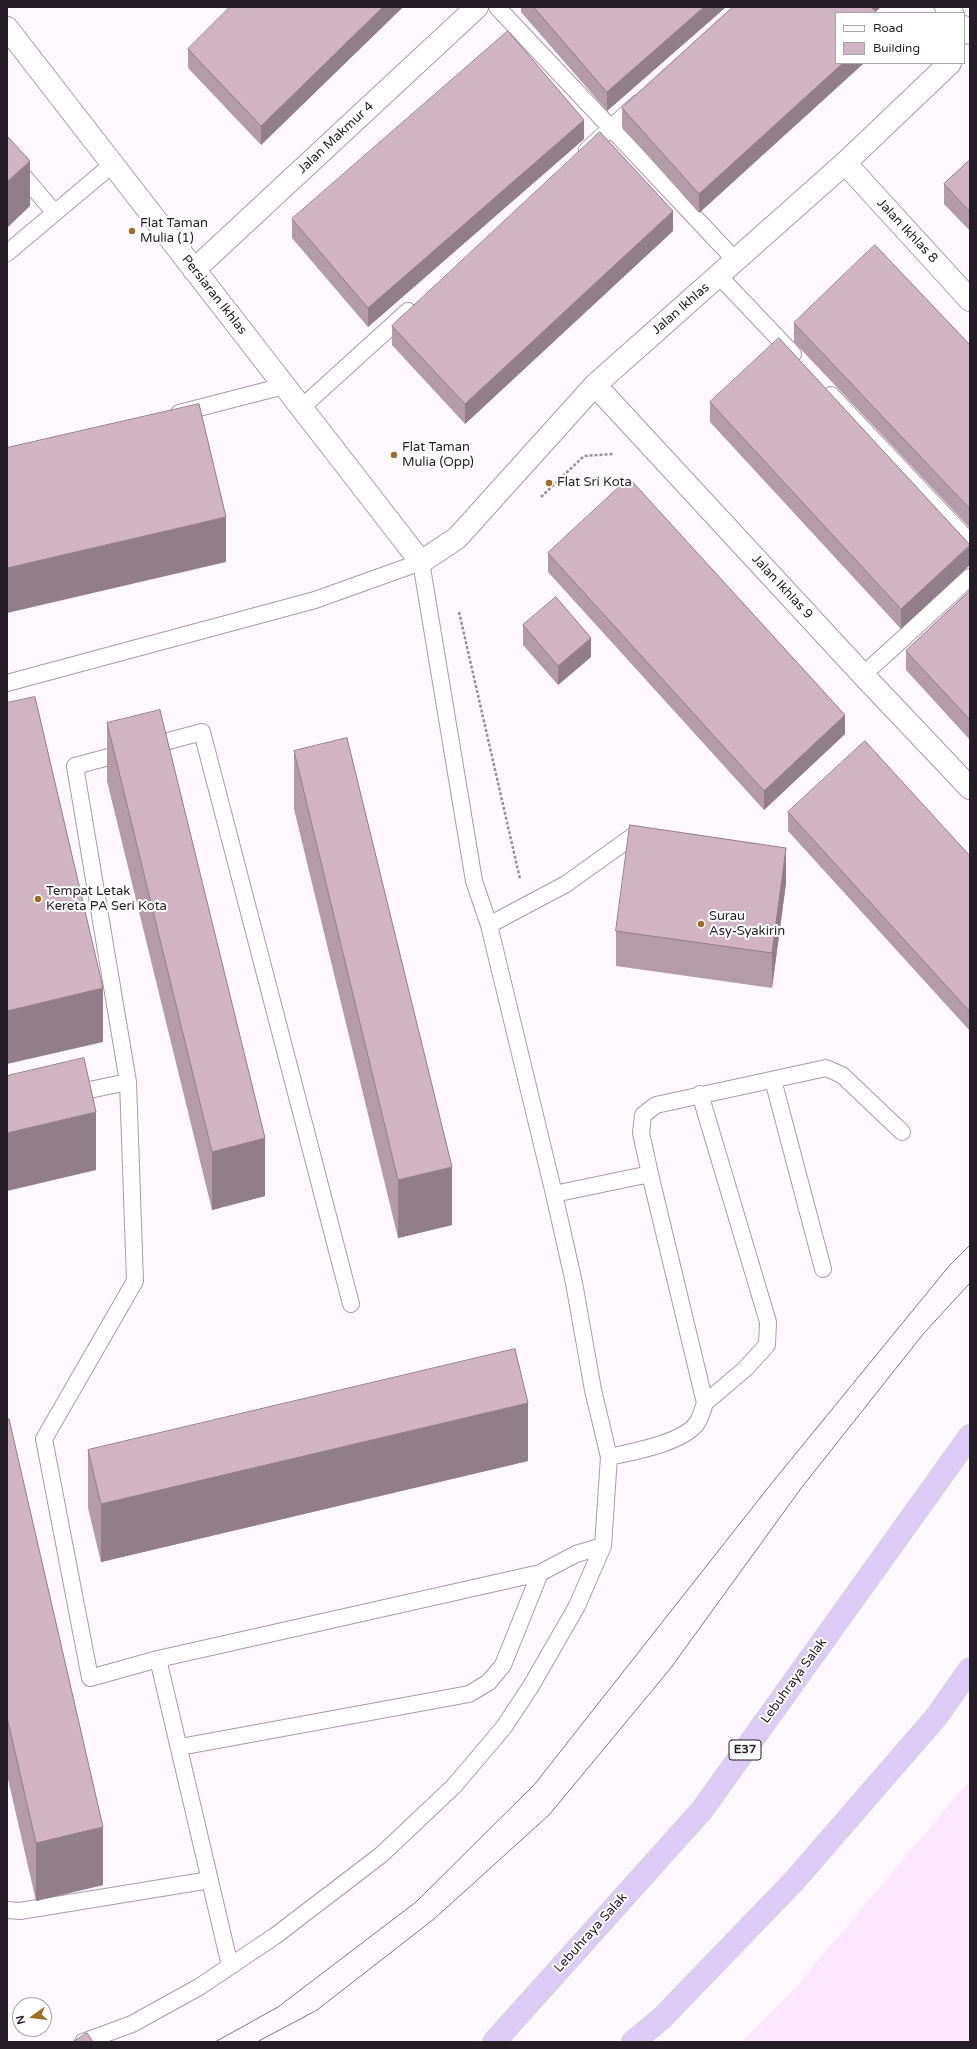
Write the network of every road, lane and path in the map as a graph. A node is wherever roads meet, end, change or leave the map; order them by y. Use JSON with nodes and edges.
{"nodes":[{"id":1,"x":477,"y":7,"type":"edge"},
{"id":2,"x":496,"y":7,"type":"edge"},
{"id":3,"x":7,"y":28,"type":"edge"},
{"id":4,"x":949,"y":64,"type":"edge"},
{"id":5,"x":651,"y":92,"type":"edge"},
{"id":6,"x":610,"y":128,"type":"junction"},
{"id":7,"x":7,"y":157,"type":"edge"},
{"id":8,"x":575,"y":160,"type":"edge"},
{"id":9,"x":845,"y":163,"type":"junction"},
{"id":10,"x":113,"y":164,"type":"junction"},
{"id":11,"x":55,"y":213,"type":"junction"},
{"id":12,"x":7,"y":253,"type":"edge"},
{"id":13,"x":736,"y":261,"type":"junction"},
{"id":14,"x":194,"y":270,"type":"junction"},
{"id":15,"x":719,"y":276,"type":"junction"},
{"id":16,"x":970,"y":300,"type":"edge"},
{"id":17,"x":418,"y":303,"type":"edge"},
{"id":18,"x":801,"y":363,"type":"edge"},
{"id":19,"x":595,"y":385,"type":"junction"},
{"id":20,"x":284,"y":386,"type":"junction"},
{"id":21,"x":823,"y":386,"type":"edge"},
{"id":22,"x":301,"y":408,"type":"junction"},
{"id":23,"x":161,"y":418,"type":"edge"},
{"id":24,"x":613,"y":454,"type":"dead end"},
{"id":25,"x":541,"y":497,"type":"dead end"},
{"id":26,"x":970,"y":542,"type":"edge"},
{"id":27,"x":421,"y":562,"type":"junction"},
{"id":28,"x":970,"y":577,"type":"edge"},
{"id":29,"x":459,"y":612,"type":"dead end"},
{"id":30,"x":863,"y":675,"type":"junction"},
{"id":31,"x":7,"y":683,"type":"edge"},
{"id":32,"x":970,"y":788,"type":"edge"},
{"id":33,"x":633,"y":836,"type":"edge"},
{"id":34,"x":526,"y":906,"type":"junction"},
{"id":35,"x":489,"y":925,"type":"junction"},
{"id":36,"x":773,"y":1080,"type":"junction"},
{"id":37,"x":128,"y":1082,"type":"junction"},
{"id":38,"x":700,"y":1094,"type":"junction"},
{"id":39,"x":52,"y":1098,"type":"edge"},
{"id":40,"x":902,"y":1132,"type":"dead end"},
{"id":41,"x":650,"y":1174,"type":"junction"},
{"id":42,"x":554,"y":1194,"type":"junction"},
{"id":43,"x":823,"y":1269,"type":"dead end"},
{"id":44,"x":351,"y":1304,"type":"dead end"},
{"id":45,"x":705,"y":1402,"type":"junction"},
{"id":46,"x":970,"y":1436,"type":"edge"},
{"id":47,"x":609,"y":1458,"type":"junction"},
{"id":48,"x":603,"y":1546,"type":"junction"},
{"id":49,"x":540,"y":1573,"type":"junction"},
{"id":50,"x":158,"y":1659,"type":"junction"},
{"id":51,"x":970,"y":1669,"type":"edge"},
{"id":52,"x":180,"y":1747,"type":"junction"},
{"id":53,"x":210,"y":1880,"type":"junction"},
{"id":54,"x":7,"y":1910,"type":"edge"},
{"id":55,"x":230,"y":1966,"type":"junction"},
{"id":56,"x":82,"y":2042,"type":"edge"},
{"id":57,"x":494,"y":2042,"type":"edge"},
{"id":58,"x":633,"y":2042,"type":"edge"}],
"edges":[{"from":1,"to":14,"type":"street","name":"Jalan Makmur 4"},
{"from":2,"to":6,"type":"lane"},
{"from":3,"to":10,"type":"street","name":"Persiaran Ikhlas"},
{"from":4,"to":9,"type":"street","name":"Jalan Ikhlas"},
{"from":5,"to":6,"type":"lane"},
{"from":6,"to":8,"type":"lane"},
{"from":6,"to":13,"type":"lane"},
{"from":7,"to":11,"type":"lane"},
{"from":9,"to":13,"type":"street","name":"Jalan Ikhlas"},
{"from":9,"to":16,"type":"street","name":"Jalan Ikhlas 8"},
{"from":10,"to":11,"type":"lane"},
{"from":10,"to":14,"type":"street","name":"Persiaran Ikhlas"},
{"from":11,"to":12,"type":"lane"},
{"from":13,"to":15,"type":"street","name":"Jalan Ikhlas"},
{"from":14,"to":20,"type":"street","name":"Persiaran Ikhlas"},
{"from":15,"to":18,"type":"lane"},
{"from":15,"to":19,"type":"street","name":"Jalan Ikhlas"},
{"from":17,"to":22,"type":"lane"},
{"from":19,"to":27,"type":"street","name":"Jalan Ikhlas"},
{"from":19,"to":30,"type":"street","name":"Jalan Ikhlas 9"},
{"from":20,"to":22,"type":"street","name":"Persiaran Ikhlas"},
{"from":20,"to":23,"type":"lane"},
{"from":21,"to":26,"type":"lane"},
{"from":22,"to":27,"type":"street","name":"Persiaran Ikhlas"},
{"from":24,"to":25,"type":"path"},
{"from":27,"to":31,"type":"lane"},
{"from":27,"to":35,"type":"lane"},
{"from":28,"to":30,"type":"lane"},
{"from":29,"to":34,"type":"path"},
{"from":30,"to":32,"type":"street","name":"Jalan Ikhlas 9"},
{"from":33,"to":34,"type":"lane"},
{"from":34,"to":35,"type":"lane"},
{"from":35,"to":42,"type":"lane"},
{"from":36,"to":38,"type":"lane"},
{"from":36,"to":40,"type":"lane"},
{"from":36,"to":43,"type":"lane"},
{"from":37,"to":39,"type":"lane"},
{"from":37,"to":44,"type":"lane"},
{"from":37,"to":50,"type":"lane"},
{"from":38,"to":41,"type":"lane"},
{"from":38,"to":45,"type":"lane"},
{"from":41,"to":42,"type":"lane"},
{"from":41,"to":45,"type":"lane"},
{"from":42,"to":47,"type":"lane"},
{"from":45,"to":47,"type":"lane"},
{"from":46,"to":57,"type":"highway","name":"Lebuhraya Salak","number":"E37"},
{"from":47,"to":48,"type":"lane"},
{"from":48,"to":49,"type":"lane"},
{"from":48,"to":55,"type":"lane"},
{"from":49,"to":50,"type":"lane"},
{"from":49,"to":52,"type":"lane"},
{"from":50,"to":52,"type":"lane"},
{"from":51,"to":58,"type":"highway"},
{"from":52,"to":53,"type":"lane"},
{"from":53,"to":54,"type":"lane"},
{"from":53,"to":55,"type":"lane"},
{"from":55,"to":56,"type":"lane"}]}
